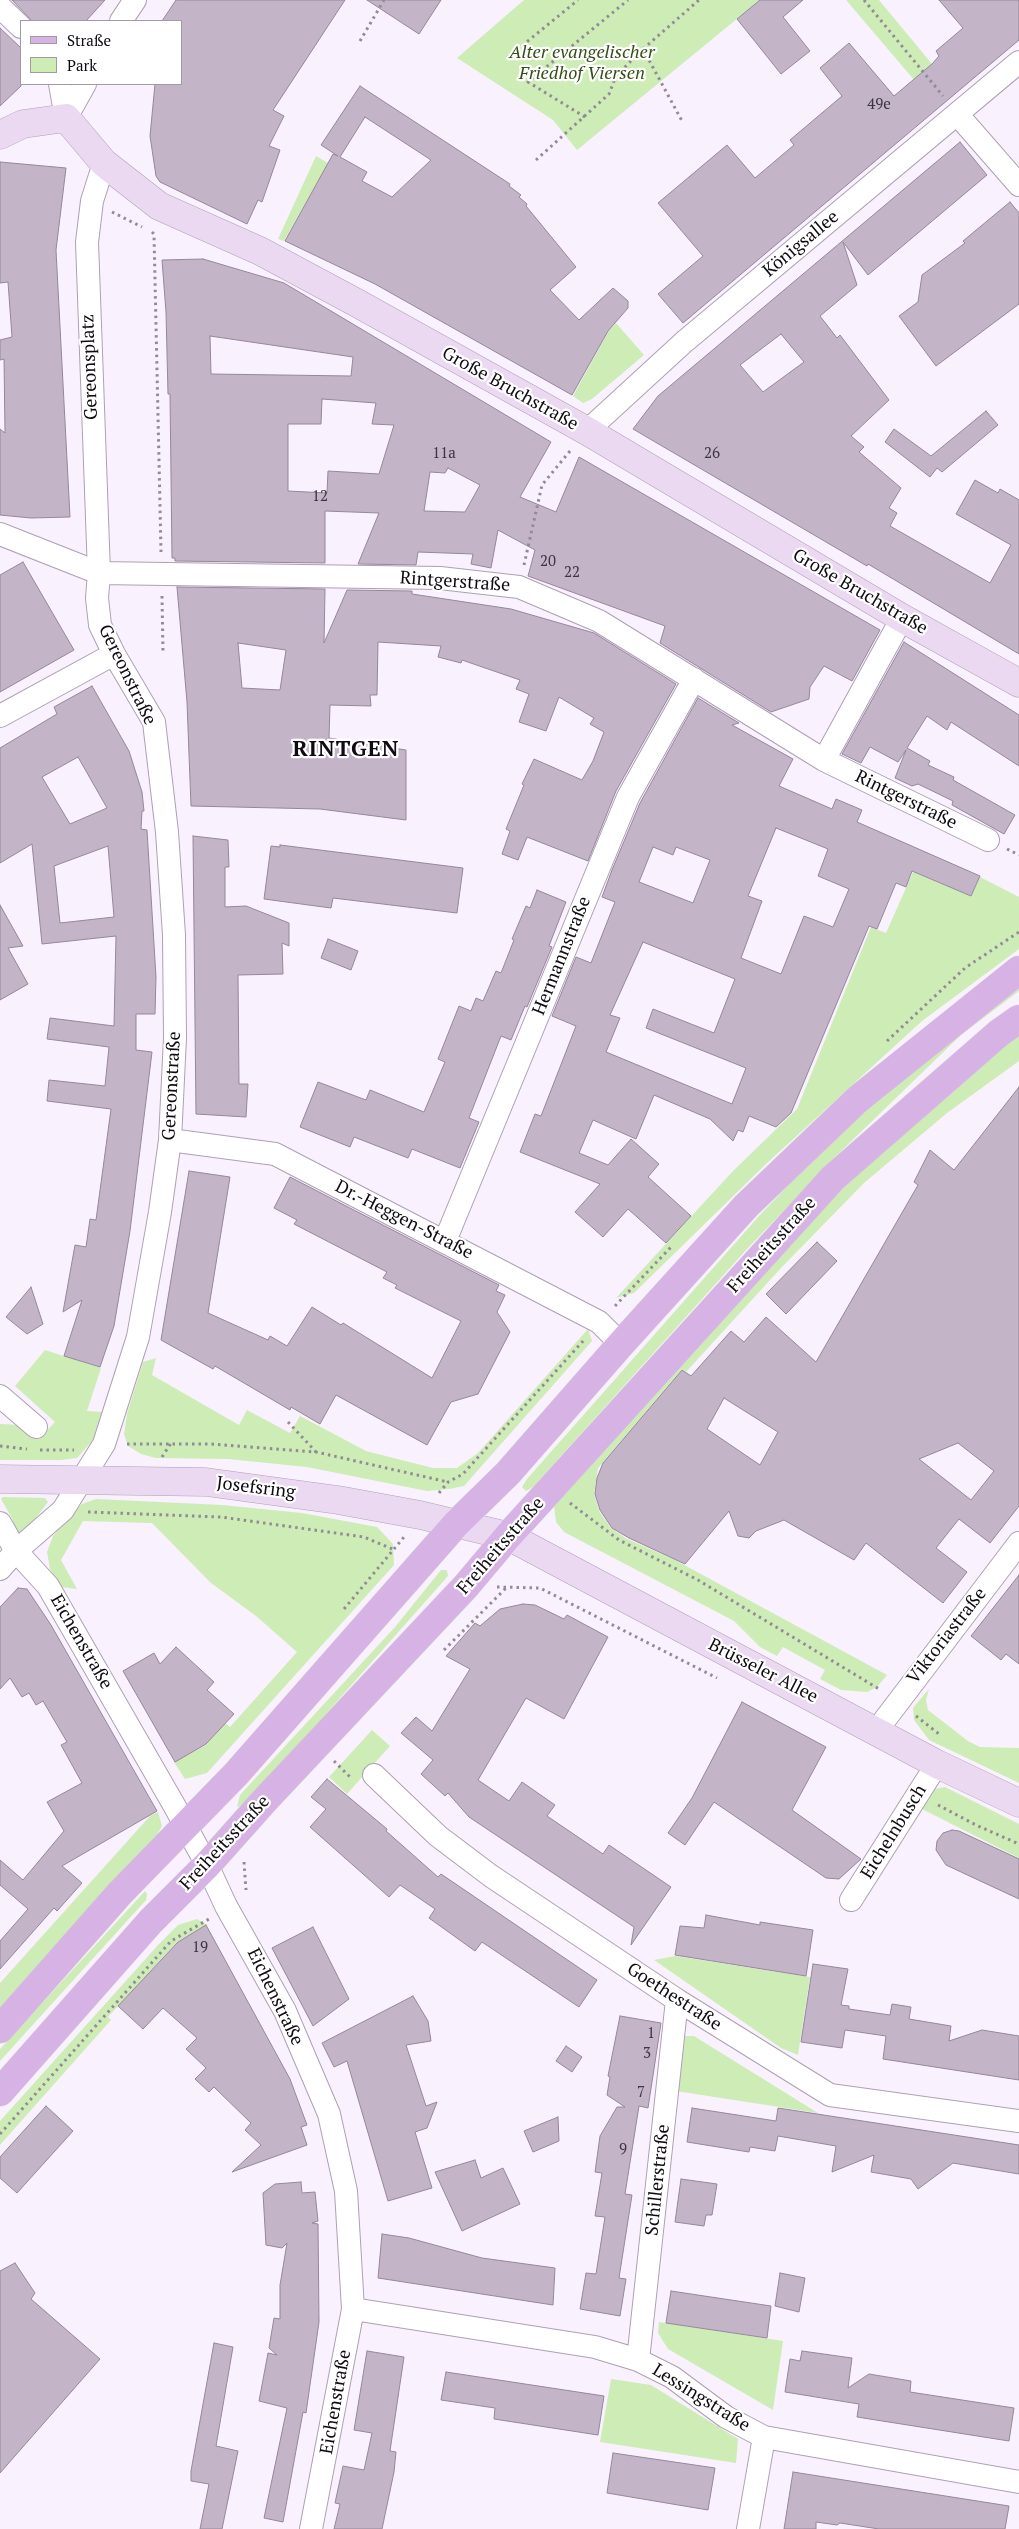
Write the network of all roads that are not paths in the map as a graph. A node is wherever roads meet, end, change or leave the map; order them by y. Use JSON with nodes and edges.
{"nodes":[{"id":1,"x":135,"y":0,"type":"edge"},
{"id":2,"x":0,"y":7,"type":"edge"},
{"id":3,"x":122,"y":20,"type":"edge"},
{"id":4,"x":20,"y":26,"type":"edge"},
{"id":5,"x":1019,"y":62,"type":"edge"},
{"id":6,"x":60,"y":85,"type":"edge"},
{"id":7,"x":83,"y":85,"type":"edge"},
{"id":8,"x":957,"y":114,"type":"junction"},
{"id":9,"x":66,"y":118,"type":"junction"},
{"id":10,"x":2,"y":134,"type":"edge"},
{"id":11,"x":104,"y":163,"type":"junction"},
{"id":12,"x":1019,"y":185,"type":"edge"},
{"id":13,"x":587,"y":431,"type":"junction"},
{"id":14,"x":0,"y":534,"type":"edge"},
{"id":15,"x":99,"y":572,"type":"junction"},
{"id":16,"x":902,"y":618,"type":"junction"},
{"id":17,"x":114,"y":654,"type":"junction"},
{"id":18,"x":694,"y":679,"type":"junction"},
{"id":19,"x":1019,"y":683,"type":"edge"},
{"id":20,"x":0,"y":716,"type":"edge"},
{"id":21,"x":824,"y":760,"type":"junction"},
{"id":22,"x":988,"y":840,"type":"dead end"},
{"id":23,"x":1019,"y":970,"type":"edge"},
{"id":24,"x":1019,"y":1019,"type":"edge"},
{"id":25,"x":170,"y":1140,"type":"junction"},
{"id":26,"x":445,"y":1241,"type":"junction"},
{"id":27,"x":621,"y":1344,"type":"junction"},
{"id":28,"x":0,"y":1396,"type":"edge"},
{"id":29,"x":36,"y":1427,"type":"dead end"},
{"id":30,"x":0,"y":1479,"type":"edge"},
{"id":31,"x":82,"y":1481,"type":"junction"},
{"id":32,"x":0,"y":1523,"type":"edge"},
{"id":33,"x":456,"y":1524,"type":"junction"},
{"id":34,"x":508,"y":1536,"type":"junction"},
{"id":35,"x":1019,"y":1543,"type":"edge"},
{"id":36,"x":16,"y":1551,"type":"junction"},
{"id":37,"x":0,"y":1569,"type":"edge"},
{"id":38,"x":877,"y":1730,"type":"junction"},
{"id":39,"x":938,"y":1764,"type":"junction"},
{"id":40,"x":374,"y":1775,"type":"dead end"},
{"id":41,"x":1019,"y":1803,"type":"edge"},
{"id":42,"x":185,"y":1826,"type":"junction"},
{"id":43,"x":207,"y":1865,"type":"junction"},
{"id":44,"x":851,"y":1900,"type":"dead end"},
{"id":45,"x":677,"y":2000,"type":"junction"},
{"id":46,"x":0,"y":2029,"type":"edge"},
{"id":47,"x":0,"y":2092,"type":"edge"},
{"id":48,"x":1019,"y":2121,"type":"edge"},
{"id":49,"x":353,"y":2309,"type":"junction"},
{"id":50,"x":638,"y":2360,"type":"junction"},
{"id":51,"x":764,"y":2437,"type":"junction"},
{"id":52,"x":1019,"y":2482,"type":"edge"},
{"id":53,"x":311,"y":2529,"type":"edge"},
{"id":54,"x":748,"y":2529,"type":"edge"}],
"edges":[{"from":1,"to":3,"type":"street"},
{"from":2,"to":4,"type":"street"},
{"from":5,"to":8,"type":"street","name":"Königsallee"},
{"from":6,"to":9,"type":"street"},
{"from":7,"to":9,"type":"street"},
{"from":8,"to":12,"type":"street"},
{"from":8,"to":13,"type":"street","name":"Königsallee"},
{"from":9,"to":10,"type":"main road"},
{"from":9,"to":11,"type":"main road","name":"Große Bruchstraße"},
{"from":11,"to":13,"type":"main road","name":"Große Bruchstraße"},
{"from":11,"to":15,"type":"street","name":"Gereonsplatz"},
{"from":13,"to":16,"type":"main road","name":"Große Bruchstraße"},
{"from":14,"to":15,"type":"street","name":"Rintgerstraße"},
{"from":15,"to":17,"type":"street","name":"Gereonstraße"},
{"from":15,"to":18,"type":"street","name":"Rintgerstraße"},
{"from":16,"to":19,"type":"main road","name":"Große Bruchstraße"},
{"from":16,"to":21,"type":"street"},
{"from":17,"to":20,"type":"street"},
{"from":17,"to":25,"type":"street","name":"Gereonstraße"},
{"from":18,"to":21,"type":"street","name":"Rintgerstraße"},
{"from":18,"to":26,"type":"street","name":"Hermannstraße"},
{"from":21,"to":22,"type":"street","name":"Rintgerstraße"},
{"from":23,"to":27,"type":"main road"},
{"from":24,"to":34,"type":"main road","name":"Freiheitsstraße"},
{"from":25,"to":26,"type":"street","name":"Dr.-Heggen-Straße"},
{"from":25,"to":31,"type":"street","name":"Gereonstraße"},
{"from":26,"to":27,"type":"street","name":"Dr.-Heggen-Straße"},
{"from":27,"to":33,"type":"main road"},
{"from":28,"to":29,"type":"street"},
{"from":30,"to":31,"type":"main road","name":"Josefsring"},
{"from":31,"to":33,"type":"main road","name":"Josefsring"},
{"from":31,"to":36,"type":"street","name":"Gereonstraße"},
{"from":32,"to":36,"type":"street","name":"Eichenstraße"},
{"from":33,"to":34,"type":"main road","name":"Josefsring"},
{"from":33,"to":42,"type":"main road"},
{"from":34,"to":38,"type":"main road","name":"Brüsseler Allee"},
{"from":34,"to":43,"type":"main road","name":"Freiheitsstraße"},
{"from":35,"to":38,"type":"street","name":"Viktoriastraße"},
{"from":36,"to":37,"type":"street","name":"Gereonstraße"},
{"from":36,"to":42,"type":"street","name":"Eichenstraße"},
{"from":38,"to":39,"type":"main road","name":"Brüsseler Allee"},
{"from":39,"to":41,"type":"main road","name":"Brüsseler Allee"},
{"from":39,"to":44,"type":"street","name":"Eichelnbusch"},
{"from":40,"to":45,"type":"street","name":"Goethestraße"},
{"from":42,"to":43,"type":"street","name":"Eichenstraße"},
{"from":42,"to":46,"type":"main road"},
{"from":43,"to":47,"type":"main road","name":"Freiheitsstraße"},
{"from":43,"to":49,"type":"street","name":"Eichenstraße"},
{"from":45,"to":48,"type":"street","name":"Goethestraße"},
{"from":45,"to":50,"type":"street","name":"Schillerstraße"},
{"from":49,"to":50,"type":"street","name":"Lessingstraße"},
{"from":49,"to":53,"type":"street","name":"Eichenstraße"},
{"from":50,"to":51,"type":"street","name":"Lessingstraße"},
{"from":51,"to":52,"type":"street","name":"Lessingstraße"},
{"from":51,"to":54,"type":"street"}]}
